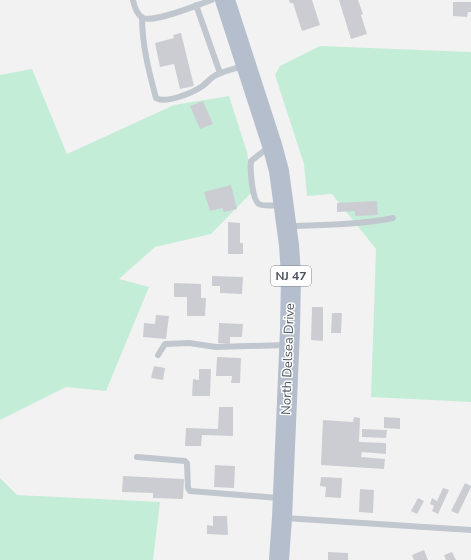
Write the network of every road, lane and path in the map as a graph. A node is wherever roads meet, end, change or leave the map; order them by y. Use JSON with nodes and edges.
{"nodes":[{"id":1,"x":133,"y":0,"type":"edge"},
{"id":2,"x":212,"y":0,"type":"edge"},
{"id":3,"x":225,"y":0,"type":"edge"},
{"id":4,"x":196,"y":5,"type":"junction"},
{"id":5,"x":142,"y":17,"type":"junction"},
{"id":6,"x":246,"y":66,"type":"junction"},
{"id":7,"x":220,"y":73,"type":"junction"},
{"id":8,"x":272,"y":145,"type":"junction"},
{"id":9,"x":284,"y":204,"type":"junction"},
{"id":10,"x":393,"y":218,"type":"dead end"},
{"id":11,"x":287,"y":226,"type":"junction"},
{"id":12,"x":289,"y":345,"type":"junction"},
{"id":13,"x":158,"y":355,"type":"dead end"},
{"id":14,"x":137,"y":457,"type":"dead end"},
{"id":15,"x":283,"y":498,"type":"junction"},
{"id":16,"x":282,"y":518,"type":"junction"},
{"id":17,"x":471,"y":530,"type":"edge"},
{"id":18,"x":279,"y":560,"type":"edge"}],
"edges":[{"from":1,"to":5,"type":"lane"},
{"from":2,"to":4,"type":"lane"},
{"from":3,"to":6,"type":"main road","name":"North Delsea Drive","number":"NJ 47"},
{"from":4,"to":5,"type":"lane"},
{"from":4,"to":7,"type":"lane"},
{"from":5,"to":7,"type":"lane"},
{"from":6,"to":7,"type":"lane"},
{"from":6,"to":8,"type":"main road","name":"North Delsea Drive","number":"NJ 47"},
{"from":8,"to":9,"type":"main road","name":"North Delsea Drive","number":"NJ 47"},
{"from":8,"to":9,"type":"lane"},
{"from":9,"to":11,"type":"main road","name":"North Delsea Drive","number":"NJ 47"},
{"from":10,"to":11,"type":"lane"},
{"from":11,"to":12,"type":"main road","name":"North Delsea Drive","number":"NJ 47"},
{"from":12,"to":13,"type":"lane"},
{"from":12,"to":15,"type":"main road","name":"North Delsea Drive","number":"NJ 47"},
{"from":14,"to":15,"type":"lane"},
{"from":15,"to":16,"type":"main road","name":"North Delsea Drive","number":"NJ 47"},
{"from":16,"to":17,"type":"lane"},
{"from":16,"to":18,"type":"main road","name":"North Delsea Drive","number":"NJ 47"}]}
